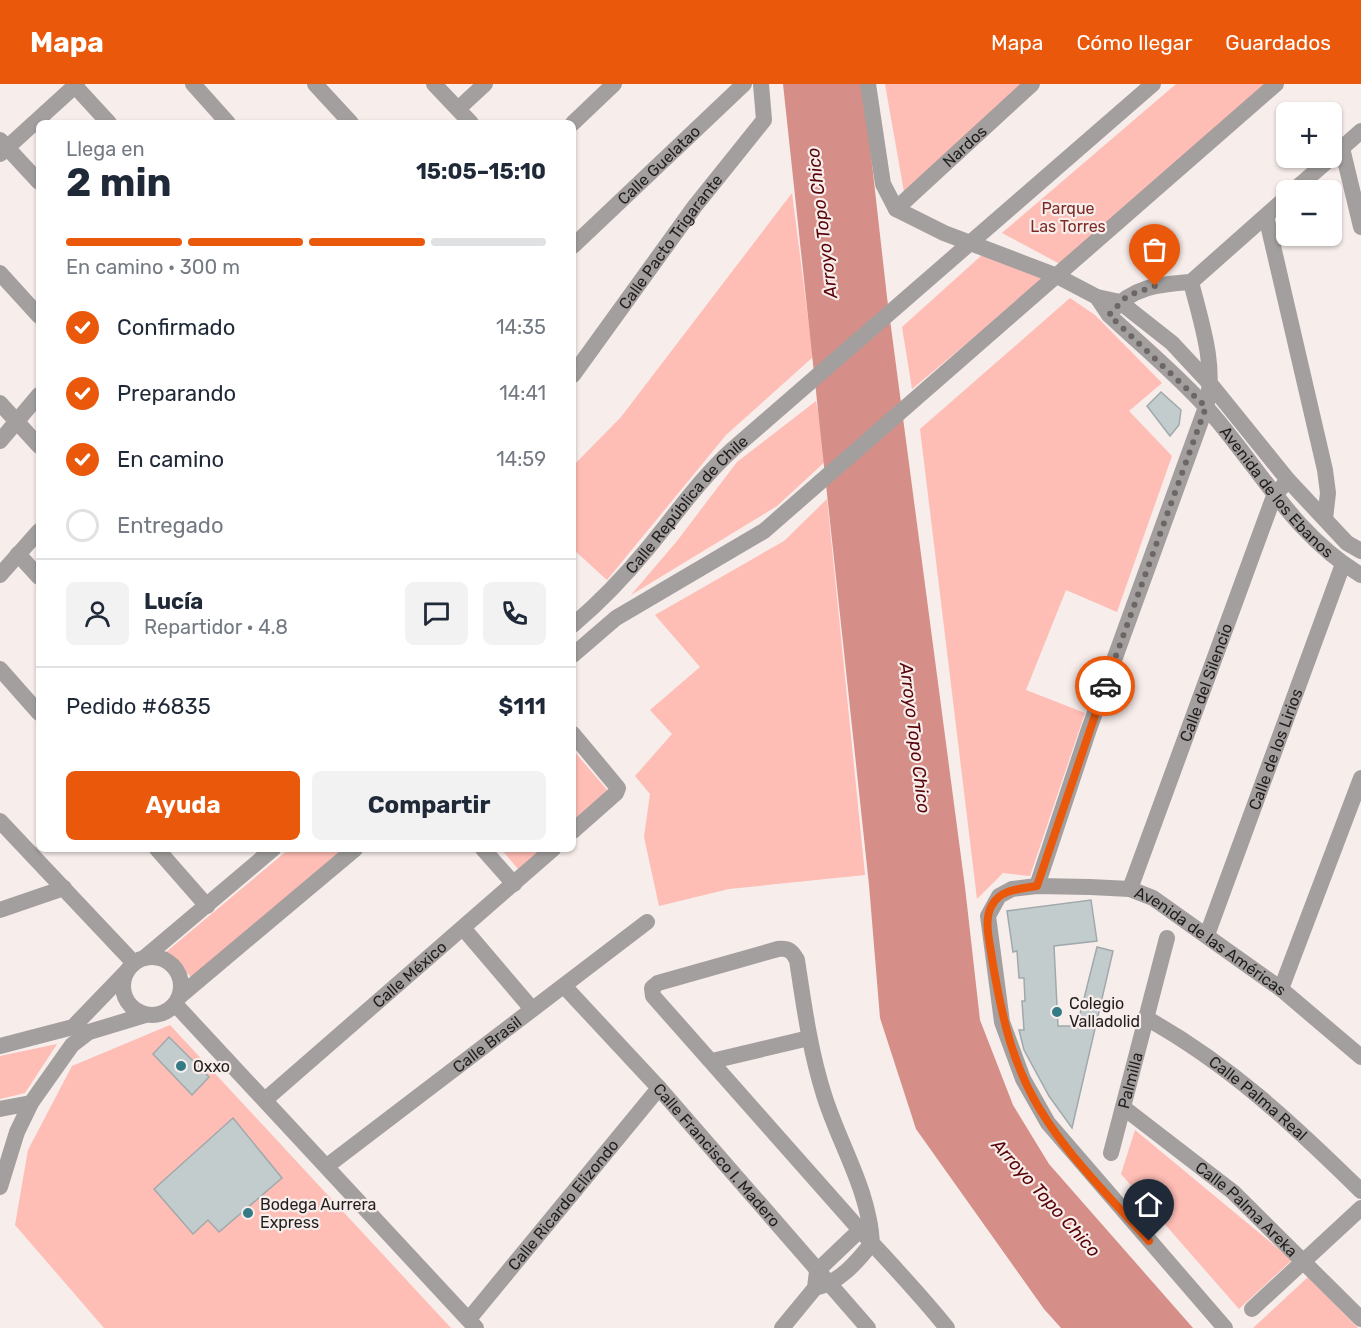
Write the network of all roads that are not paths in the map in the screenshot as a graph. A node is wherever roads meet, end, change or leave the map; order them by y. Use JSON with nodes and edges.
{"nodes":[{"id":1,"x":193,"y":84,"type":"edge"},
{"id":2,"x":315,"y":84,"type":"edge"},
{"id":3,"x":434,"y":84,"type":"edge"},
{"id":4,"x":485,"y":84,"type":"edge"},
{"id":5,"x":614,"y":84,"type":"edge"},
{"id":6,"x":744,"y":84,"type":"edge"},
{"id":7,"x":761,"y":84,"type":"edge"},
{"id":8,"x":868,"y":84,"type":"edge"},
{"id":9,"x":1032,"y":84,"type":"edge"},
{"id":10,"x":1154,"y":84,"type":"edge"},
{"id":11,"x":1276,"y":84,"type":"edge"},
{"id":12,"x":76,"y":85,"type":"edge"},
{"id":13,"x":458,"y":109,"type":"junction"},
{"id":14,"x":106,"y":120,"type":"edge"},
{"id":15,"x":225,"y":120,"type":"edge"},
{"id":16,"x":348,"y":120,"type":"edge"},
{"id":17,"x":468,"y":120,"type":"edge"},
{"id":18,"x":576,"y":120,"type":"edge"},
{"id":19,"x":1361,"y":131,"type":"edge"},
{"id":20,"x":2,"y":147,"type":"edge"},
{"id":21,"x":1342,"y":148,"type":"edge"},
{"id":22,"x":1319,"y":168,"type":"edge"},
{"id":23,"x":1340,"y":168,"type":"edge"},
{"id":24,"x":36,"y":179,"type":"edge"},
{"id":25,"x":1305,"y":180,"type":"edge"},
{"id":26,"x":1276,"y":207,"type":"edge"},
{"id":27,"x":896,"y":209,"type":"junction"},
{"id":28,"x":1266,"y":216,"type":"junction"},
{"id":29,"x":1361,"y":227,"type":"edge"},
{"id":30,"x":971,"y":242,"type":"junction"},
{"id":31,"x":576,"y":243,"type":"edge"},
{"id":32,"x":0,"y":273,"type":"edge"},
{"id":33,"x":1057,"y":276,"type":"junction"},
{"id":34,"x":1191,"y":282,"type":"junction"},
{"id":35,"x":1114,"y":309,"type":"junction"},
{"id":36,"x":36,"y":313,"type":"edge"},
{"id":37,"x":576,"y":371,"type":"edge"},
{"id":38,"x":1212,"y":386,"type":"junction"},
{"id":39,"x":36,"y":399,"type":"edge"},
{"id":40,"x":0,"y":403,"type":"edge"},
{"id":41,"x":1206,"y":407,"type":"junction"},
{"id":42,"x":17,"y":422,"type":"junction"},
{"id":43,"x":0,"y":441,"type":"edge"},
{"id":44,"x":36,"y":443,"type":"edge"},
{"id":45,"x":1288,"y":480,"type":"junction"},
{"id":46,"x":1274,"y":496,"type":"junction"},
{"id":47,"x":1325,"y":519,"type":"junction"},
{"id":48,"x":36,"y":534,"type":"edge"},
{"id":49,"x":1361,"y":551,"type":"edge"},
{"id":50,"x":18,"y":554,"type":"junction"},
{"id":51,"x":1343,"y":564,"type":"junction"},
{"id":52,"x":36,"y":574,"type":"edge"},
{"id":53,"x":0,"y":575,"type":"edge"},
{"id":54,"x":1361,"y":575,"type":"edge"},
{"id":55,"x":576,"y":622,"type":"edge"},
{"id":56,"x":576,"y":652,"type":"edge"},
{"id":57,"x":0,"y":669,"type":"edge"},
{"id":58,"x":36,"y":711,"type":"edge"},
{"id":59,"x":576,"y":737,"type":"edge"},
{"id":60,"x":1361,"y":778,"type":"edge"},
{"id":61,"x":0,"y":821,"type":"edge"},
{"id":62,"x":576,"y":828,"type":"edge"},
{"id":63,"x":160,"y":852,"type":"edge"},
{"id":64,"x":270,"y":852,"type":"edge"},
{"id":65,"x":351,"y":852,"type":"edge"},
{"id":66,"x":486,"y":852,"type":"edge"},
{"id":67,"x":550,"y":852,"type":"edge"},
{"id":68,"x":514,"y":884,"type":"junction"},
{"id":69,"x":1037,"y":886,"type":"junction"},
{"id":70,"x":64,"y":888,"type":"junction"},
{"id":71,"x":1130,"y":889,"type":"junction"},
{"id":72,"x":207,"y":906,"type":"junction"},
{"id":73,"x":0,"y":910,"type":"edge"},
{"id":74,"x":647,"y":922,"type":"dead end"},
{"id":75,"x":463,"y":928,"type":"junction"},
{"id":76,"x":1207,"y":934,"type":"junction"},
{"id":77,"x":1167,"y":938,"type":"dead end"},
{"id":78,"x":135,"y":964,"type":"junction"},
{"id":79,"x":564,"y":986,"type":"junction"},
{"id":80,"x":1281,"y":989,"type":"junction"},
{"id":81,"x":178,"y":1000,"type":"junction"},
{"id":82,"x":531,"y":1009,"type":"junction"},
{"id":83,"x":145,"y":1015,"type":"junction"},
{"id":84,"x":1146,"y":1018,"type":"junction"},
{"id":85,"x":76,"y":1033,"type":"junction"},
{"id":86,"x":809,"y":1038,"type":"junction"},
{"id":87,"x":0,"y":1046,"type":"edge"},
{"id":88,"x":1361,"y":1057,"type":"edge"},
{"id":89,"x":712,"y":1061,"type":"junction"},
{"id":90,"x":658,"y":1088,"type":"junction"},
{"id":91,"x":266,"y":1100,"type":"junction"},
{"id":92,"x":31,"y":1103,"type":"junction"},
{"id":93,"x":1124,"y":1108,"type":"junction"},
{"id":94,"x":0,"y":1109,"type":"edge"},
{"id":95,"x":1111,"y":1153,"type":"dead end"},
{"id":96,"x":327,"y":1166,"type":"junction"},
{"id":97,"x":0,"y":1187,"type":"edge"},
{"id":98,"x":1361,"y":1191,"type":"edge"},
{"id":99,"x":1361,"y":1208,"type":"edge"},
{"id":100,"x":868,"y":1233,"type":"junction"},
{"id":101,"x":1303,"y":1259,"type":"junction"},
{"id":102,"x":817,"y":1271,"type":"junction"},
{"id":103,"x":823,"y":1287,"type":"junction"},
{"id":104,"x":1252,"y":1309,"type":"dead end"},
{"id":105,"x":1361,"y":1319,"type":"edge"},
{"id":106,"x":473,"y":1324,"type":"edge"},
{"id":107,"x":782,"y":1328,"type":"edge"},
{"id":108,"x":867,"y":1328,"type":"edge"},
{"id":109,"x":947,"y":1328,"type":"edge"},
{"id":110,"x":1225,"y":1328,"type":"edge"}],
"edges":[{"from":1,"to":15,"type":"street"},
{"from":2,"to":16,"type":"street"},
{"from":3,"to":13,"type":"street"},
{"from":4,"to":13,"type":"street"},
{"from":5,"to":18,"type":"street"},
{"from":6,"to":31,"type":"street","name":"Calle Guelatao"},
{"from":7,"to":37,"type":"street","name":"Calle Pacto Trigarante"},
{"from":8,"to":27,"type":"street"},
{"from":9,"to":27,"type":"street","name":"Nardos"},
{"from":10,"to":30,"type":"street","name":"Calle República de Chile"},
{"from":11,"to":33,"type":"street","name":"Calle República de Chile"},
{"from":12,"to":14,"type":"street"},
{"from":12,"to":20,"type":"street"},
{"from":13,"to":17,"type":"street"},
{"from":19,"to":21,"type":"street"},
{"from":20,"to":24,"type":"street"},
{"from":22,"to":25,"type":"street"},
{"from":23,"to":29,"type":"street"},
{"from":26,"to":28,"type":"street"},
{"from":27,"to":30,"type":"street"},
{"from":28,"to":34,"type":"street"},
{"from":28,"to":47,"type":"street"},
{"from":30,"to":33,"type":"street"},
{"from":30,"to":55,"type":"street","name":"Calle República de Chile"},
{"from":32,"to":36,"type":"street"},
{"from":33,"to":35,"type":"street"},
{"from":33,"to":56,"type":"street","name":"Calle República de Chile"},
{"from":34,"to":35,"type":"street"},
{"from":34,"to":38,"type":"street"},
{"from":35,"to":38,"type":"street"},
{"from":35,"to":41,"type":"street","name":"Avenida de los Ebanos"},
{"from":38,"to":41,"type":"street"},
{"from":38,"to":45,"type":"street"},
{"from":39,"to":42,"type":"street"},
{"from":40,"to":42,"type":"street"},
{"from":41,"to":46,"type":"street","name":"Avenida de los Ebanos"},
{"from":41,"to":69,"type":"street"},
{"from":42,"to":43,"type":"street"},
{"from":42,"to":44,"type":"street"},
{"from":45,"to":46,"type":"street","name":"Calle del Silencio"},
{"from":45,"to":47,"type":"street"},
{"from":46,"to":51,"type":"street","name":"Avenida de los Ebanos"},
{"from":46,"to":71,"type":"street","name":"Calle del Silencio"},
{"from":47,"to":49,"type":"street"},
{"from":48,"to":50,"type":"street"},
{"from":50,"to":52,"type":"street"},
{"from":50,"to":53,"type":"street"},
{"from":51,"to":54,"type":"street","name":"Avenida de los Ebanos"},
{"from":51,"to":76,"type":"street","name":"Calle de los Lirios"},
{"from":57,"to":58,"type":"street"},
{"from":59,"to":62,"type":"street"},
{"from":60,"to":80,"type":"street"},
{"from":61,"to":70,"type":"street"},
{"from":63,"to":72,"type":"street"},
{"from":64,"to":72,"type":"street"},
{"from":65,"to":81,"type":"street"},
{"from":66,"to":68,"type":"street"},
{"from":67,"to":68,"type":"street","name":"Calle México"},
{"from":68,"to":75,"type":"street","name":"Calle México"},
{"from":69,"to":71,"type":"street","name":"Avenida de las Américas"},
{"from":69,"to":110,"type":"street","name":"Avenida de las Américas"},
{"from":70,"to":73,"type":"street"},
{"from":70,"to":78,"type":"street"},
{"from":71,"to":76,"type":"street","name":"Avenida de las Américas"},
{"from":72,"to":78,"type":"street"},
{"from":74,"to":79,"type":"street","name":"Calle Brasil"},
{"from":75,"to":82,"type":"street"},
{"from":75,"to":91,"type":"street","name":"Calle México"},
{"from":76,"to":80,"type":"street","name":"Avenida de las Américas"},
{"from":77,"to":84,"type":"street","name":"Palmilla"},
{"from":78,"to":81,"type":"street"},
{"from":78,"to":83,"type":"street"},
{"from":78,"to":85,"type":"street"},
{"from":79,"to":82,"type":"street","name":"Calle Brasil"},
{"from":79,"to":90,"type":"street","name":"Calle Francisco I. Madero"},
{"from":80,"to":88,"type":"street","name":"Avenida de las Américas"},
{"from":81,"to":83,"type":"street"},
{"from":81,"to":91,"type":"street"},
{"from":82,"to":96,"type":"street","name":"Calle Brasil"},
{"from":83,"to":85,"type":"street"},
{"from":84,"to":93,"type":"street","name":"Palmilla"},
{"from":84,"to":98,"type":"street","name":"Calle Palma Real"},
{"from":85,"to":87,"type":"street"},
{"from":85,"to":92,"type":"street"},
{"from":86,"to":89,"type":"street"},
{"from":86,"to":89,"type":"street"},
{"from":86,"to":100,"type":"street"},
{"from":89,"to":100,"type":"street"},
{"from":90,"to":102,"type":"street","name":"Calle Francisco I. Madero"},
{"from":90,"to":106,"type":"street","name":"Calle Ricardo Elizondo"},
{"from":91,"to":96,"type":"street"},
{"from":92,"to":94,"type":"street"},
{"from":92,"to":97,"type":"street"},
{"from":93,"to":95,"type":"street","name":"Palmilla"},
{"from":93,"to":101,"type":"street","name":"Calle Palma Areka"},
{"from":96,"to":106,"type":"street"},
{"from":99,"to":101,"type":"street"},
{"from":100,"to":102,"type":"street"},
{"from":100,"to":103,"type":"street"},
{"from":100,"to":109,"type":"street"},
{"from":101,"to":104,"type":"street"},
{"from":101,"to":105,"type":"street","name":"Calle Palma Areka"},
{"from":102,"to":103,"type":"street"},
{"from":103,"to":107,"type":"street"},
{"from":103,"to":108,"type":"street"}]}
